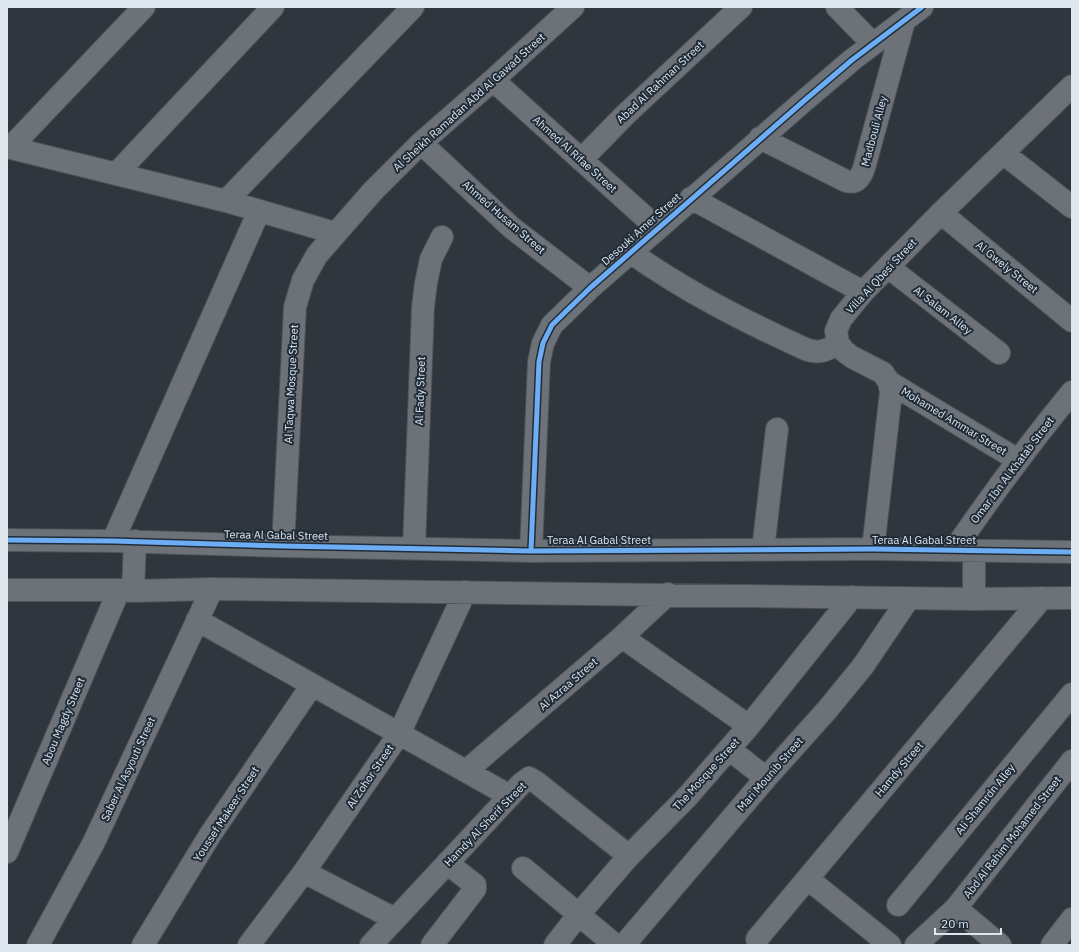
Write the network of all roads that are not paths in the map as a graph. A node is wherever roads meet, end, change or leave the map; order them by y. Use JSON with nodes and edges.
{"nodes":[{"id":1,"x":144,"y":7,"type":"edge"},
{"id":2,"x":273,"y":7,"type":"edge"},
{"id":3,"x":413,"y":7,"type":"edge"},
{"id":4,"x":573,"y":7,"type":"edge"},
{"id":5,"x":741,"y":7,"type":"edge"},
{"id":6,"x":837,"y":7,"type":"edge"},
{"id":7,"x":922,"y":7,"type":"edge"},
{"id":8,"x":904,"y":21,"type":"junction"},
{"id":9,"x":873,"y":44,"type":"junction"},
{"id":10,"x":493,"y":80,"type":"junction"},
{"id":11,"x":1072,"y":86,"type":"edge"},
{"id":12,"x":760,"y":138,"type":"junction"},
{"id":13,"x":421,"y":143,"type":"junction"},
{"id":14,"x":9,"y":148,"type":"edge"},
{"id":15,"x":1003,"y":153,"type":"junction"},
{"id":16,"x":581,"y":160,"type":"junction"},
{"id":17,"x":116,"y":174,"type":"junction"},
{"id":18,"x":691,"y":198,"type":"junction"},
{"id":19,"x":226,"y":201,"type":"junction"},
{"id":20,"x":1072,"y":207,"type":"edge"},
{"id":21,"x":259,"y":211,"type":"junction"},
{"id":22,"x":941,"y":213,"type":"junction"},
{"id":23,"x":657,"y":228,"type":"junction"},
{"id":24,"x":335,"y":233,"type":"junction"},
{"id":25,"x":442,"y":237,"type":"dead end"},
{"id":26,"x":630,"y":252,"type":"junction"},
{"id":27,"x":888,"y":267,"type":"junction"},
{"id":28,"x":590,"y":288,"type":"junction"},
{"id":29,"x":863,"y":292,"type":"junction"},
{"id":30,"x":1072,"y":321,"type":"edge"},
{"id":31,"x":838,"y":343,"type":"junction"},
{"id":32,"x":999,"y":353,"type":"dead end"},
{"id":33,"x":889,"y":382,"type":"junction"},
{"id":34,"x":1072,"y":392,"type":"edge"},
{"id":35,"x":777,"y":429,"type":"dead end"},
{"id":36,"x":1018,"y":460,"type":"junction"},
{"id":37,"x":7,"y":540,"type":"edge"},
{"id":38,"x":113,"y":541,"type":"junction"},
{"id":39,"x":134,"y":546,"type":"junction"},
{"id":40,"x":283,"y":546,"type":"junction"},
{"id":41,"x":414,"y":548,"type":"junction"},
{"id":42,"x":873,"y":549,"type":"junction"},
{"id":43,"x":531,"y":550,"type":"junction"},
{"id":44,"x":762,"y":550,"type":"junction"},
{"id":45,"x":964,"y":550,"type":"junction"},
{"id":46,"x":1072,"y":552,"type":"edge"},
{"id":47,"x":129,"y":587,"type":"junction"},
{"id":48,"x":212,"y":589,"type":"junction"},
{"id":49,"x":7,"y":590,"type":"edge"},
{"id":50,"x":464,"y":592,"type":"junction"},
{"id":51,"x":668,"y":594,"type":"junction"},
{"id":52,"x":852,"y":597,"type":"junction"},
{"id":53,"x":909,"y":598,"type":"junction"},
{"id":54,"x":1042,"y":598,"type":"junction"},
{"id":55,"x":1072,"y":598,"type":"edge"},
{"id":56,"x":974,"y":599,"type":"junction"},
{"id":57,"x":197,"y":620,"type":"junction"},
{"id":58,"x":622,"y":638,"type":"junction"},
{"id":59,"x":312,"y":685,"type":"junction"},
{"id":60,"x":1072,"y":694,"type":"edge"},
{"id":61,"x":749,"y":726,"type":"junction"},
{"id":62,"x":398,"y":734,"type":"junction"},
{"id":63,"x":729,"y":749,"type":"junction"},
{"id":64,"x":1072,"y":761,"type":"edge"},
{"id":65,"x":466,"y":771,"type":"junction"},
{"id":66,"x":766,"y":778,"type":"junction"},
{"id":67,"x":510,"y":796,"type":"junction"},
{"id":68,"x":7,"y":851,"type":"edge"},
{"id":69,"x":629,"y":856,"type":"junction"},
{"id":70,"x":447,"y":863,"type":"junction"},
{"id":71,"x":523,"y":868,"type":"dead end"},
{"id":72,"x":304,"y":872,"type":"junction"},
{"id":73,"x":808,"y":879,"type":"junction"},
{"id":74,"x":898,"y":905,"type":"dead end"},
{"id":75,"x":956,"y":908,"type":"junction"},
{"id":76,"x":578,"y":914,"type":"junction"},
{"id":77,"x":395,"y":919,"type":"junction"},
{"id":78,"x":1072,"y":919,"type":"edge"},
{"id":79,"x":757,"y":940,"type":"dead end"},
{"id":80,"x":47,"y":942,"type":"edge"},
{"id":81,"x":143,"y":945,"type":"edge"},
{"id":82,"x":248,"y":945,"type":"edge"},
{"id":83,"x":371,"y":945,"type":"edge"},
{"id":84,"x":432,"y":945,"type":"edge"},
{"id":85,"x":555,"y":945,"type":"edge"},
{"id":86,"x":615,"y":945,"type":"edge"},
{"id":87,"x":624,"y":945,"type":"edge"},
{"id":88,"x":890,"y":945,"type":"edge"},
{"id":89,"x":916,"y":945,"type":"edge"},
{"id":90,"x":1000,"y":945,"type":"edge"},
{"id":91,"x":1052,"y":945,"type":"edge"}],
"edges":[{"from":1,"to":14,"type":"street"},
{"from":2,"to":17,"type":"street"},
{"from":3,"to":19,"type":"street"},
{"from":4,"to":10,"type":"street","name":"Al Sheikh Ramadan Abd Al Gawad Street"},
{"from":5,"to":16,"type":"street","name":"Abad Al Rahman Street"},
{"from":6,"to":9,"type":"street"},
{"from":7,"to":8,"type":"street","name":"Desouki Amer Street"},
{"from":8,"to":9,"type":"street","name":"Desouki Amer Street"},
{"from":8,"to":12,"type":"street","name":"Madbouli Alley"},
{"from":9,"to":12,"type":"street","name":"Desouki Amer Street"},
{"from":10,"to":13,"type":"street","name":"Al Sheikh Ramadan Abd Al Gawad Street"},
{"from":10,"to":16,"type":"street","name":"Ahmed Al Rifae Street"},
{"from":11,"to":15,"type":"street","name":"Villa Al Qbesi Street"},
{"from":12,"to":18,"type":"street","name":"Desouki Amer Street"},
{"from":13,"to":24,"type":"street","name":"Al Sheikh Ramadan Abd Al Gawad Street"},
{"from":13,"to":28,"type":"street","name":"Ahmed Husam Street"},
{"from":14,"to":17,"type":"street"},
{"from":15,"to":20,"type":"street"},
{"from":15,"to":22,"type":"street","name":"Villa Al Qbesi Street"},
{"from":16,"to":23,"type":"street","name":"Ahmed Al Rifae Street"},
{"from":17,"to":19,"type":"street"},
{"from":18,"to":23,"type":"street","name":"Desouki Amer Street"},
{"from":18,"to":29,"type":"street"},
{"from":19,"to":21,"type":"street"},
{"from":21,"to":24,"type":"street"},
{"from":21,"to":38,"type":"street"},
{"from":22,"to":27,"type":"street","name":"Villa Al Qbesi Street"},
{"from":22,"to":30,"type":"street","name":"Al Gwely Street"},
{"from":23,"to":26,"type":"street","name":"Desouki Amer Street"},
{"from":24,"to":40,"type":"street","name":"Al Taqwa Mosque Street"},
{"from":25,"to":41,"type":"street","name":"Al Fady Street"},
{"from":26,"to":28,"type":"street","name":"Desouki Amer Street"},
{"from":26,"to":31,"type":"street"},
{"from":27,"to":29,"type":"street","name":"Villa Al Qbesi Street"},
{"from":27,"to":32,"type":"street","name":"Al Salam Alley"},
{"from":28,"to":43,"type":"street","name":"Desouki Amer Street"},
{"from":29,"to":31,"type":"street","name":"Villa Al Qbesi Street"},
{"from":31,"to":33,"type":"street"},
{"from":33,"to":36,"type":"street","name":"Mohamed Ammar Street"},
{"from":33,"to":42,"type":"street"},
{"from":34,"to":36,"type":"street","name":"Omar Ibn Al Khatab Street"},
{"from":35,"to":44,"type":"street"},
{"from":36,"to":45,"type":"street","name":"Omar Ibn Al Khatab Street"},
{"from":37,"to":38,"type":"street","name":"Teraa Al Gabal Street"},
{"from":38,"to":39,"type":"street","name":"Teraa Al Gabal Street"},
{"from":39,"to":40,"type":"street","name":"Teraa Al Gabal Street"},
{"from":39,"to":47,"type":"street"},
{"from":40,"to":41,"type":"street","name":"Teraa Al Gabal Street"},
{"from":41,"to":43,"type":"street","name":"Teraa Al Gabal Street"},
{"from":42,"to":44,"type":"street","name":"Teraa Al Gabal Street"},
{"from":42,"to":45,"type":"street","name":"Teraa Al Gabal Street"},
{"from":43,"to":44,"type":"street","name":"Teraa Al Gabal Street"},
{"from":45,"to":46,"type":"street","name":"Teraa Al Gabal Street"},
{"from":45,"to":56,"type":"street"},
{"from":47,"to":48,"type":"street"},
{"from":47,"to":49,"type":"street"},
{"from":47,"to":68,"type":"street","name":"Abou Magdy Street"},
{"from":48,"to":50,"type":"street"},
{"from":48,"to":57,"type":"street","name":"Saber Al Asyouti Street"},
{"from":50,"to":51,"type":"street"},
{"from":50,"to":62,"type":"street","name":"Al Zohor Street"},
{"from":51,"to":52,"type":"street"},
{"from":51,"to":58,"type":"street","name":"Al Azraa Street"},
{"from":52,"to":53,"type":"street"},
{"from":52,"to":61,"type":"street","name":"The Mosque Street"},
{"from":53,"to":56,"type":"street"},
{"from":53,"to":66,"type":"street","name":"Mari Mounib Street"},
{"from":54,"to":55,"type":"street"},
{"from":54,"to":56,"type":"street"},
{"from":54,"to":73,"type":"street","name":"Hamdy Street"},
{"from":57,"to":59,"type":"street"},
{"from":57,"to":80,"type":"street","name":"Saber Al Asyouti Street"},
{"from":58,"to":61,"type":"street"},
{"from":58,"to":65,"type":"street","name":"Al Azraa Street"},
{"from":59,"to":62,"type":"street"},
{"from":59,"to":81,"type":"street","name":"Youssef Makeer Street"},
{"from":60,"to":74,"type":"street","name":"Ali Shamrdn Alley"},
{"from":61,"to":63,"type":"street","name":"The Mosque Street"},
{"from":62,"to":65,"type":"street"},
{"from":62,"to":72,"type":"street","name":"Al Zohor Street"},
{"from":63,"to":66,"type":"street"},
{"from":63,"to":69,"type":"street","name":"The Mosque Street"},
{"from":64,"to":75,"type":"street","name":"Abd Al Rahim Mohamed Street"},
{"from":65,"to":67,"type":"street"},
{"from":66,"to":87,"type":"street","name":"Mari Mounib Street"},
{"from":67,"to":69,"type":"street","name":"Hamdy Al Sherif Street"},
{"from":67,"to":70,"type":"street","name":"Hamdy Al Sherif Street"},
{"from":69,"to":76,"type":"street","name":"The Mosque Street"},
{"from":70,"to":77,"type":"street","name":"Hamdy Al Sherif Street"},
{"from":70,"to":84,"type":"street"},
{"from":71,"to":76,"type":"street"},
{"from":72,"to":77,"type":"street"},
{"from":72,"to":82,"type":"street","name":"Al Zohor Street"},
{"from":73,"to":79,"type":"street","name":"Hamdy Street"},
{"from":73,"to":88,"type":"street"},
{"from":75,"to":89,"type":"street","name":"Abd Al Rahim Mohamed Street"},
{"from":75,"to":90,"type":"street"},
{"from":76,"to":85,"type":"street","name":"The Mosque Street"},
{"from":76,"to":86,"type":"street"},
{"from":77,"to":83,"type":"street","name":"Hamdy Al Sherif Street"},
{"from":78,"to":91,"type":"street"}]}
